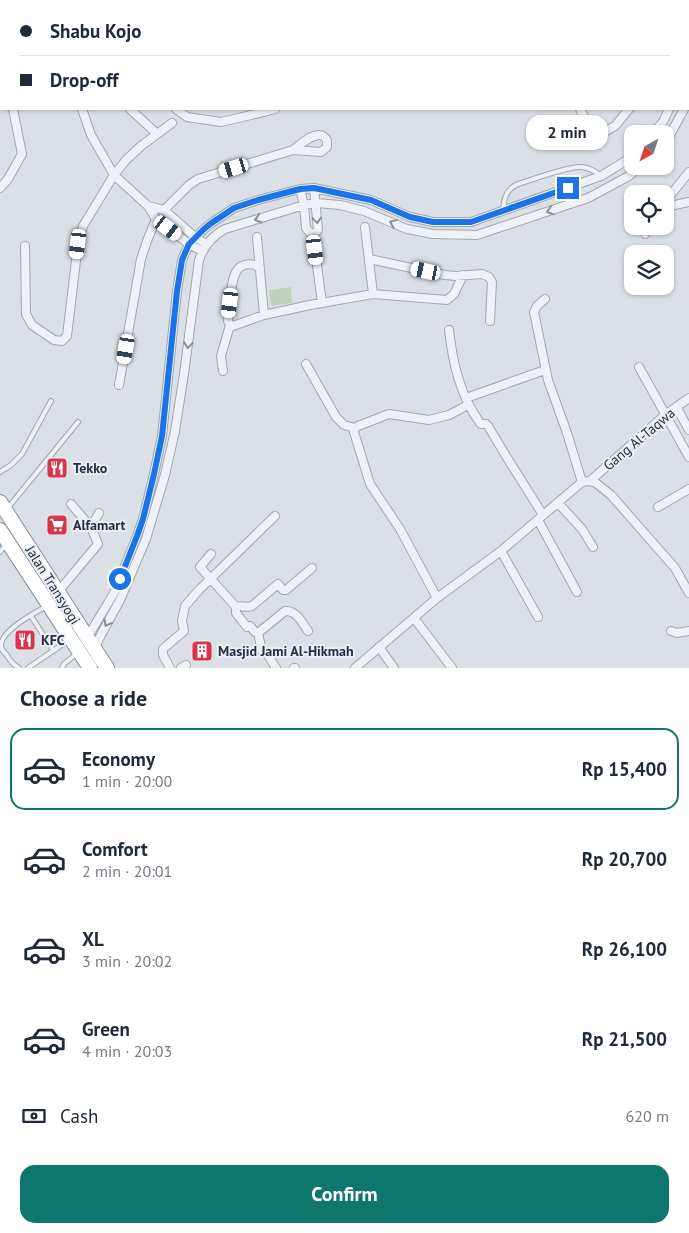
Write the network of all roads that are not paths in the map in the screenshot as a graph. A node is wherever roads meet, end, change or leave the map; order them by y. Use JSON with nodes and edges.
{"nodes":[{"id":1,"x":13,"y":110,"type":"edge"},
{"id":2,"x":82,"y":110,"type":"edge"},
{"id":3,"x":131,"y":110,"type":"edge"},
{"id":4,"x":178,"y":110,"type":"edge"},
{"id":5,"x":267,"y":110,"type":"edge"},
{"id":6,"x":580,"y":110,"type":"edge"},
{"id":7,"x":628,"y":110,"type":"edge"},
{"id":8,"x":669,"y":110,"type":"edge"},
{"id":9,"x":683,"y":110,"type":"edge"},
{"id":10,"x":250,"y":112,"type":"edge"},
{"id":11,"x":172,"y":124,"type":"dead end"},
{"id":12,"x":660,"y":125,"type":"edge"},
{"id":13,"x":674,"y":127,"type":"edge"},
{"id":14,"x":157,"y":134,"type":"junction"},
{"id":15,"x":293,"y":150,"type":"dead end"},
{"id":16,"x":624,"y":162,"type":"edge"},
{"id":17,"x":114,"y":175,"type":"junction"},
{"id":18,"x":630,"y":175,"type":"edge"},
{"id":19,"x":688,"y":175,"type":"edge"},
{"id":20,"x":601,"y":176,"type":"junction"},
{"id":21,"x":0,"y":188,"type":"edge"},
{"id":22,"x":314,"y":188,"type":"junction"},
{"id":23,"x":609,"y":188,"type":"junction"},
{"id":24,"x":300,"y":189,"type":"junction"},
{"id":25,"x":674,"y":191,"type":"edge"},
{"id":26,"x":689,"y":202,"type":"edge"},
{"id":27,"x":316,"y":203,"type":"junction"},
{"id":28,"x":304,"y":205,"type":"junction"},
{"id":29,"x":674,"y":205,"type":"edge"},
{"id":30,"x":148,"y":206,"type":"junction"},
{"id":31,"x":164,"y":210,"type":"junction"},
{"id":32,"x":502,"y":211,"type":"junction"},
{"id":33,"x":156,"y":219,"type":"junction"},
{"id":34,"x":508,"y":224,"type":"junction"},
{"id":35,"x":365,"y":226,"type":"dead end"},
{"id":36,"x":313,"y":235,"type":"junction"},
{"id":37,"x":195,"y":237,"type":"junction"},
{"id":38,"x":257,"y":237,"type":"dead end"},
{"id":39,"x":189,"y":244,"type":"junction"},
{"id":40,"x":25,"y":246,"type":"dead end"},
{"id":41,"x":204,"y":248,"type":"junction"},
{"id":42,"x":369,"y":259,"type":"junction"},
{"id":43,"x":260,"y":268,"type":"junction"},
{"id":44,"x":463,"y":275,"type":"junction"},
{"id":45,"x":373,"y":294,"type":"junction"},
{"id":46,"x":545,"y":299,"type":"dead end"},
{"id":47,"x":322,"y":302,"type":"junction"},
{"id":48,"x":264,"y":315,"type":"junction"},
{"id":49,"x":490,"y":321,"type":"dead end"},
{"id":50,"x":230,"y":325,"type":"junction"},
{"id":51,"x":449,"y":330,"type":"dead end"},
{"id":52,"x":306,"y":364,"type":"dead end"},
{"id":53,"x":639,"y":367,"type":"dead end"},
{"id":54,"x":545,"y":370,"type":"junction"},
{"id":55,"x":223,"y":371,"type":"dead end"},
{"id":56,"x":119,"y":385,"type":"dead end"},
{"id":57,"x":689,"y":398,"type":"edge"},
{"id":58,"x":51,"y":401,"type":"dead end"},
{"id":59,"x":467,"y":402,"type":"junction"},
{"id":60,"x":677,"y":408,"type":"junction"},
{"id":61,"x":666,"y":416,"type":"junction"},
{"id":62,"x":78,"y":422,"type":"dead end"},
{"id":63,"x":355,"y":428,"type":"junction"},
{"id":64,"x":689,"y":430,"type":"edge"},
{"id":65,"x":689,"y":457,"type":"edge"},
{"id":66,"x":0,"y":472,"type":"edge"},
{"id":67,"x":586,"y":482,"type":"junction"},
{"id":68,"x":689,"y":489,"type":"edge"},
{"id":69,"x":558,"y":503,"type":"junction"},
{"id":70,"x":71,"y":504,"type":"dead end"},
{"id":71,"x":3,"y":506,"type":"edge"},
{"id":72,"x":658,"y":507,"type":"dead end"},
{"id":73,"x":99,"y":513,"type":"dead end"},
{"id":74,"x":275,"y":516,"type":"dead end"},
{"id":75,"x":541,"y":518,"type":"junction"},
{"id":76,"x":143,"y":519,"type":"junction"},
{"id":77,"x":152,"y":521,"type":"junction"},
{"id":78,"x":91,"y":527,"type":"junction"},
{"id":79,"x":3,"y":541,"type":"edge"},
{"id":80,"x":593,"y":547,"type":"dead end"},
{"id":81,"x":501,"y":551,"type":"junction"},
{"id":82,"x":212,"y":554,"type":"dead end"},
{"id":83,"x":41,"y":565,"type":"junction"},
{"id":84,"x":312,"y":568,"type":"dead end"},
{"id":85,"x":28,"y":572,"type":"junction"},
{"id":86,"x":211,"y":578,"type":"junction"},
{"id":87,"x":58,"y":592,"type":"junction"},
{"id":88,"x":577,"y":592,"type":"dead end"},
{"id":89,"x":689,"y":593,"type":"edge"},
{"id":90,"x":437,"y":598,"type":"junction"},
{"id":91,"x":49,"y":605,"type":"junction"},
{"id":92,"x":236,"y":607,"type":"junction"},
{"id":93,"x":31,"y":616,"type":"junction"},
{"id":94,"x":538,"y":617,"type":"dead end"},
{"id":95,"x":414,"y":618,"type":"junction"},
{"id":96,"x":308,"y":631,"type":"dead end"},
{"id":97,"x":671,"y":631,"type":"dead end"},
{"id":98,"x":689,"y":631,"type":"edge"},
{"id":99,"x":258,"y":633,"type":"junction"},
{"id":100,"x":71,"y":639,"type":"junction"},
{"id":101,"x":90,"y":643,"type":"junction"},
{"id":102,"x":379,"y":647,"type":"junction"},
{"id":103,"x":53,"y":650,"type":"junction"},
{"id":104,"x":79,"y":652,"type":"junction"},
{"id":105,"x":19,"y":668,"type":"edge"},
{"id":106,"x":28,"y":668,"type":"edge"},
{"id":107,"x":62,"y":668,"type":"edge"},
{"id":108,"x":90,"y":668,"type":"edge"},
{"id":109,"x":107,"y":668,"type":"edge"},
{"id":110,"x":170,"y":668,"type":"edge"},
{"id":111,"x":276,"y":668,"type":"edge"},
{"id":112,"x":355,"y":668,"type":"edge"},
{"id":113,"x":394,"y":668,"type":"edge"},
{"id":114,"x":452,"y":668,"type":"edge"}],
"edges":[{"from":1,"to":21,"type":"street"},
{"from":2,"to":17,"type":"street"},
{"from":3,"to":14,"type":"street"},
{"from":4,"to":10,"type":"street"},
{"from":5,"to":10,"type":"street"},
{"from":6,"to":7,"type":"street"},
{"from":8,"to":12,"type":"street"},
{"from":9,"to":13,"type":"street"},
{"from":11,"to":14,"type":"street"},
{"from":14,"to":17,"type":"street"},
{"from":15,"to":31,"type":"street"},
{"from":16,"to":20,"type":"street"},
{"from":17,"to":30,"type":"street"},
{"from":17,"to":40,"type":"street"},
{"from":18,"to":23,"type":"street"},
{"from":19,"to":25,"type":"street"},
{"from":20,"to":23,"type":"street"},
{"from":20,"to":32,"type":"street"},
{"from":20,"to":32,"type":"lane"},
{"from":22,"to":24,"type":"street"},
{"from":22,"to":27,"type":"street"},
{"from":22,"to":32,"type":"street"},
{"from":23,"to":34,"type":"street","one_way":true},
{"from":24,"to":28,"type":"street"},
{"from":24,"to":37,"type":"street"},
{"from":26,"to":29,"type":"street"},
{"from":27,"to":28,"type":"street"},
{"from":34,"to":27,"type":"street","one_way":true},
{"from":27,"to":36,"type":"street","one_way":true},
{"from":28,"to":36,"type":"street"},
{"from":28,"to":41,"type":"street","one_way":true},
{"from":30,"to":31,"type":"street"},
{"from":30,"to":33,"type":"street"},
{"from":31,"to":37,"type":"street"},
{"from":32,"to":34,"type":"street"},
{"from":33,"to":39,"type":"street"},
{"from":33,"to":56,"type":"street"},
{"from":35,"to":42,"type":"street"},
{"from":36,"to":47,"type":"street"},
{"from":37,"to":39,"type":"street"},
{"from":37,"to":41,"type":"street"},
{"from":38,"to":43,"type":"street"},
{"from":39,"to":41,"type":"street"},
{"from":39,"to":76,"type":"street"},
{"from":41,"to":77,"type":"street","one_way":true},
{"from":42,"to":44,"type":"street"},
{"from":42,"to":45,"type":"street"},
{"from":43,"to":48,"type":"street"},
{"from":43,"to":50,"type":"street"},
{"from":44,"to":45,"type":"street"},
{"from":44,"to":49,"type":"street"},
{"from":45,"to":47,"type":"street"},
{"from":46,"to":54,"type":"street"},
{"from":47,"to":48,"type":"street"},
{"from":48,"to":50,"type":"street"},
{"from":50,"to":55,"type":"street"},
{"from":51,"to":59,"type":"street"},
{"from":52,"to":63,"type":"street"},
{"from":53,"to":61,"type":"street"},
{"from":54,"to":59,"type":"street"},
{"from":54,"to":67,"type":"street"},
{"from":57,"to":60,"type":"street","name":"Gang Al-Taqwa"},
{"from":58,"to":66,"type":"lane"},
{"from":59,"to":63,"type":"street"},
{"from":59,"to":75,"type":"street"},
{"from":60,"to":61,"type":"street","name":"Gang Al-Taqwa"},
{"from":60,"to":64,"type":"street"},
{"from":61,"to":65,"type":"street"},
{"from":61,"to":67,"type":"street","name":"Gang Al-Taqwa"},
{"from":62,"to":71,"type":"lane"},
{"from":63,"to":90,"type":"street"},
{"from":67,"to":69,"type":"street","name":"Gang Al-Taqwa"},
{"from":67,"to":89,"type":"street"},
{"from":68,"to":72,"type":"street"},
{"from":69,"to":75,"type":"street","name":"Gang Al-Taqwa"},
{"from":69,"to":80,"type":"street"},
{"from":70,"to":78,"type":"street"},
{"from":71,"to":83,"type":"highway","name":"Jalan Transyogi"},
{"from":73,"to":78,"type":"street"},
{"from":74,"to":86,"type":"street"},
{"from":75,"to":81,"type":"street","name":"Gang Al-Taqwa"},
{"from":75,"to":88,"type":"street"},
{"from":76,"to":77,"type":"street"},
{"from":76,"to":101,"type":"street"},
{"from":77,"to":101,"type":"street","one_way":true},
{"from":78,"to":87,"type":"street"},
{"from":79,"to":85,"type":"highway","name":"Jalan Transyogi"},
{"from":81,"to":90,"type":"street","name":"Gang Al-Taqwa"},
{"from":81,"to":94,"type":"street"},
{"from":82,"to":86,"type":"street"},
{"from":83,"to":85,"type":"highway"},
{"from":83,"to":87,"type":"highway","name":"Jalan Transyogi"},
{"from":84,"to":92,"type":"street"},
{"from":85,"to":91,"type":"highway","name":"Jalan Transyogi"},
{"from":86,"to":92,"type":"street"},
{"from":86,"to":110,"type":"street"},
{"from":87,"to":101,"type":"highway","name":"Jalan Transyogi"},
{"from":90,"to":95,"type":"street","name":"Gang Al-Taqwa"},
{"from":91,"to":93,"type":"lane"},
{"from":91,"to":100,"type":"highway","name":"Jalan Transyogi"},
{"from":92,"to":99,"type":"street"},
{"from":93,"to":103,"type":"lane"},
{"from":93,"to":105,"type":"lane"},
{"from":95,"to":102,"type":"street","name":"Gang Al-Taqwa"},
{"from":95,"to":114,"type":"street"},
{"from":96,"to":99,"type":"street"},
{"from":97,"to":98,"type":"street"},
{"from":99,"to":111,"type":"street"},
{"from":100,"to":103,"type":"lane"},
{"from":100,"to":104,"type":"highway","name":"Jalan Transyogi"},
{"from":101,"to":109,"type":"highway","name":"Jalan Transyogi"},
{"from":102,"to":112,"type":"street","name":"Gang Al-Taqwa"},
{"from":102,"to":113,"type":"street"},
{"from":103,"to":106,"type":"lane"},
{"from":104,"to":107,"type":"lane"},
{"from":104,"to":108,"type":"highway","name":"Jalan Transyogi"}]}
